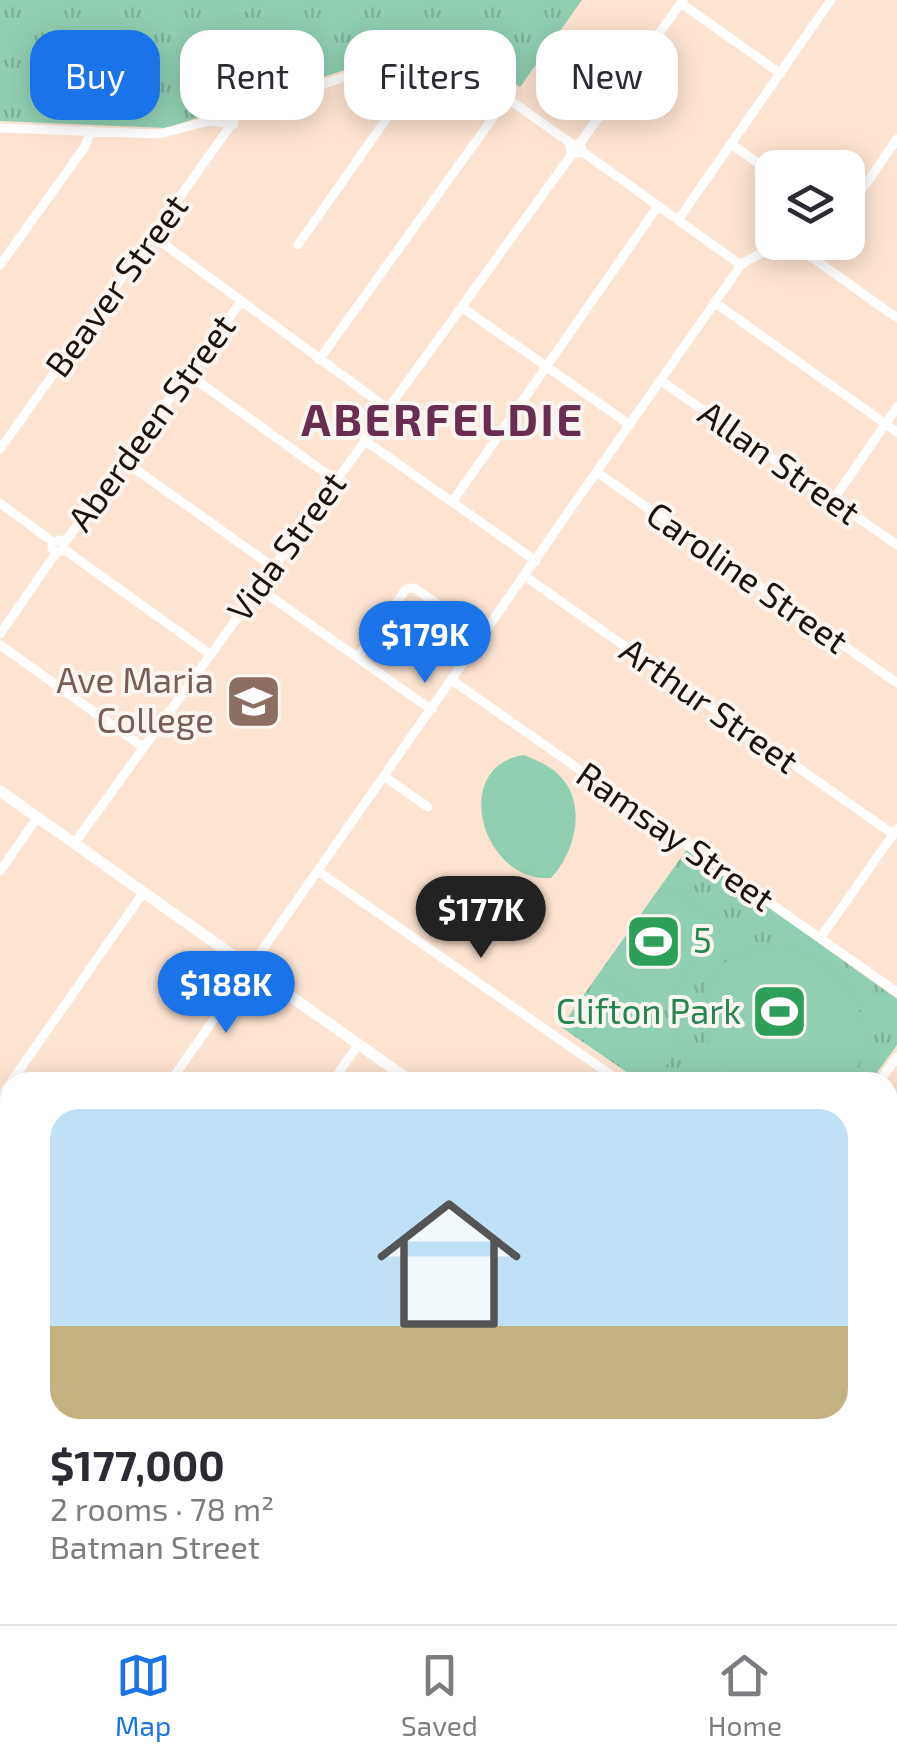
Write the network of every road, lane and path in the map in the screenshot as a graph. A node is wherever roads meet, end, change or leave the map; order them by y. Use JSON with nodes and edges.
{"nodes":[{"id":1,"x":831,"y":0,"type":"edge"},
{"id":2,"x":682,"y":2,"type":"edge"},
{"id":3,"x":662,"y":30,"type":"edge"},
{"id":4,"x":781,"y":74,"type":"junction"},
{"id":5,"x":344,"y":77,"type":"edge"},
{"id":6,"x":516,"y":104,"type":"edge"},
{"id":7,"x":386,"y":120,"type":"edge"},
{"id":8,"x":491,"y":120,"type":"edge"},
{"id":9,"x":597,"y":120,"type":"edge"},
{"id":10,"x":234,"y":124,"type":"junction"},
{"id":11,"x":0,"y":128,"type":"edge"},
{"id":12,"x":90,"y":131,"type":"junction"},
{"id":13,"x":732,"y":144,"type":"junction"},
{"id":14,"x":577,"y":148,"type":"junction"},
{"id":15,"x":895,"y":148,"type":"edge"},
{"id":16,"x":755,"y":161,"type":"edge"},
{"id":17,"x":865,"y":188,"type":"edge"},
{"id":18,"x":658,"y":206,"type":"junction"},
{"id":19,"x":678,"y":220,"type":"junction"},
{"id":20,"x":153,"y":236,"type":"junction"},
{"id":21,"x":298,"y":245,"type":"dead end"},
{"id":22,"x":755,"y":258,"type":"edge"},
{"id":23,"x":816,"y":260,"type":"edge"},
{"id":24,"x":0,"y":265,"type":"edge"},
{"id":25,"x":741,"y":266,"type":"junction"},
{"id":26,"x":714,"y":302,"type":"junction"},
{"id":27,"x":240,"y":303,"type":"junction"},
{"id":28,"x":463,"y":308,"type":"junction"},
{"id":29,"x":897,"y":318,"type":"edge"},
{"id":30,"x":319,"y":360,"type":"junction"},
{"id":31,"x":547,"y":368,"type":"junction"},
{"id":32,"x":188,"y":374,"type":"junction"},
{"id":33,"x":660,"y":380,"type":"junction"},
{"id":34,"x":897,"y":407,"type":"edge"},
{"id":35,"x":386,"y":408,"type":"junction"},
{"id":36,"x":885,"y":424,"type":"junction"},
{"id":37,"x":630,"y":425,"type":"junction"},
{"id":38,"x":897,"y":432,"type":"edge"},
{"id":39,"x":364,"y":440,"type":"junction"},
{"id":40,"x":0,"y":449,"type":"edge"},
{"id":41,"x":124,"y":461,"type":"junction"},
{"id":42,"x":598,"y":473,"type":"junction"},
{"id":43,"x":335,"y":480,"type":"junction"},
{"id":44,"x":833,"y":500,"type":"junction"},
{"id":45,"x":453,"y":502,"type":"junction"},
{"id":46,"x":0,"y":503,"type":"edge"},
{"id":47,"x":897,"y":545,"type":"edge"},
{"id":48,"x":60,"y":547,"type":"junction"},
{"id":49,"x":536,"y":561,"type":"junction"},
{"id":50,"x":272,"y":566,"type":"junction"},
{"id":51,"x":526,"y":577,"type":"junction"},
{"id":52,"x":257,"y":587,"type":"junction"},
{"id":53,"x":0,"y":634,"type":"edge"},
{"id":54,"x":485,"y":636,"type":"junction"},
{"id":55,"x":0,"y":646,"type":"edge"},
{"id":56,"x":210,"y":654,"type":"junction"},
{"id":57,"x":358,"y":657,"type":"junction"},
{"id":58,"x":452,"y":681,"type":"junction"},
{"id":59,"x":897,"y":682,"type":"edge"},
{"id":60,"x":432,"y":710,"type":"junction"},
{"id":61,"x":144,"y":747,"type":"junction"},
{"id":62,"x":385,"y":777,"type":"junction"},
{"id":63,"x":0,"y":791,"type":"edge"},
{"id":64,"x":428,"y":807,"type":"dead end"},
{"id":65,"x":37,"y":818,"type":"junction"},
{"id":66,"x":895,"y":832,"type":"edge"},
{"id":67,"x":74,"y":844,"type":"junction"},
{"id":68,"x":0,"y":871,"type":"edge"},
{"id":69,"x":319,"y":872,"type":"junction"},
{"id":70,"x":143,"y":893,"type":"junction"},
{"id":71,"x":821,"y":938,"type":"junction"},
{"id":72,"x":251,"y":968,"type":"junction"},
{"id":73,"x":897,"y":992,"type":"edge"},
{"id":74,"x":358,"y":1044,"type":"junction"},
{"id":75,"x":18,"y":1072,"type":"edge"},
{"id":76,"x":177,"y":1072,"type":"edge"},
{"id":77,"x":339,"y":1072,"type":"edge"},
{"id":78,"x":398,"y":1072,"type":"edge"},
{"id":79,"x":607,"y":1072,"type":"edge"}],
"edges":[{"from":1,"to":4,"type":"street"},
{"from":2,"to":3,"type":"street","name":"Vida Street"},
{"from":2,"to":4,"type":"street"},
{"from":4,"to":13,"type":"street"},
{"from":5,"to":10,"type":"street"},
{"from":6,"to":14,"type":"street"},
{"from":7,"to":21,"type":"street"},
{"from":8,"to":30,"type":"street"},
{"from":9,"to":14,"type":"street","name":"Vida Street"},
{"from":10,"to":12,"type":"street"},
{"from":10,"to":20,"type":"street","name":"Beaver Street"},
{"from":11,"to":12,"type":"street"},
{"from":12,"to":24,"type":"street"},
{"from":13,"to":16,"type":"street"},
{"from":13,"to":19,"type":"street"},
{"from":14,"to":18,"type":"street"},
{"from":14,"to":28,"type":"street","name":"Vida Street"},
{"from":15,"to":17,"type":"street"},
{"from":18,"to":19,"type":"street"},
{"from":18,"to":31,"type":"street"},
{"from":19,"to":25,"type":"street"},
{"from":20,"to":27,"type":"street"},
{"from":20,"to":40,"type":"street","name":"Beaver Street"},
{"from":22,"to":25,"type":"street"},
{"from":23,"to":29,"type":"street"},
{"from":25,"to":26,"type":"street"},
{"from":26,"to":33,"type":"street"},
{"from":26,"to":36,"type":"street"},
{"from":27,"to":30,"type":"street"},
{"from":27,"to":32,"type":"street","name":"Aberdeen Street"},
{"from":28,"to":31,"type":"street"},
{"from":28,"to":35,"type":"street","name":"Vida Street"},
{"from":30,"to":35,"type":"street"},
{"from":31,"to":37,"type":"street"},
{"from":31,"to":45,"type":"street"},
{"from":32,"to":41,"type":"street","name":"Aberdeen Street"},
{"from":32,"to":43,"type":"street"},
{"from":33,"to":37,"type":"street"},
{"from":33,"to":44,"type":"street","name":"Allan Street"},
{"from":34,"to":36,"type":"street"},
{"from":35,"to":39,"type":"street","name":"Vida Street"},
{"from":36,"to":38,"type":"street"},
{"from":36,"to":44,"type":"street"},
{"from":37,"to":42,"type":"street"},
{"from":39,"to":43,"type":"street","name":"Vida Street"},
{"from":39,"to":45,"type":"street"},
{"from":41,"to":48,"type":"street","name":"Aberdeen Street"},
{"from":41,"to":50,"type":"street"},
{"from":42,"to":49,"type":"street"},
{"from":42,"to":59,"type":"street","name":"Caroline Street"},
{"from":43,"to":50,"type":"street","name":"Vida Street"},
{"from":44,"to":47,"type":"street","name":"Allan Street"},
{"from":45,"to":49,"type":"street"},
{"from":46,"to":48,"type":"street"},
{"from":48,"to":53,"type":"street","name":"Aberdeen Street"},
{"from":48,"to":56,"type":"street"},
{"from":49,"to":51,"type":"street"},
{"from":50,"to":52,"type":"street","name":"Vida Street"},
{"from":51,"to":54,"type":"street"},
{"from":51,"to":66,"type":"street","name":"Arthur Street"},
{"from":52,"to":56,"type":"street","name":"Vida Street"},
{"from":52,"to":57,"type":"street"},
{"from":54,"to":57,"type":"street"},
{"from":54,"to":58,"type":"street"},
{"from":55,"to":61,"type":"street"},
{"from":56,"to":61,"type":"street","name":"Vida Street"},
{"from":57,"to":60,"type":"street"},
{"from":58,"to":60,"type":"street"},
{"from":58,"to":71,"type":"street","name":"Ramsay Street"},
{"from":60,"to":62,"type":"street"},
{"from":61,"to":67,"type":"street","name":"Vida Street"},
{"from":62,"to":64,"type":"street"},
{"from":62,"to":69,"type":"street"},
{"from":63,"to":65,"type":"main road"},
{"from":65,"to":67,"type":"main road"},
{"from":65,"to":68,"type":"street"},
{"from":66,"to":71,"type":"street"},
{"from":67,"to":70,"type":"main road"},
{"from":69,"to":72,"type":"street"},
{"from":69,"to":79,"type":"street"},
{"from":70,"to":72,"type":"main road"},
{"from":70,"to":75,"type":"street"},
{"from":71,"to":73,"type":"street","name":"Ramsay Street"},
{"from":72,"to":74,"type":"main road"},
{"from":72,"to":76,"type":"street"},
{"from":74,"to":77,"type":"street"},
{"from":74,"to":78,"type":"main road"}]}
